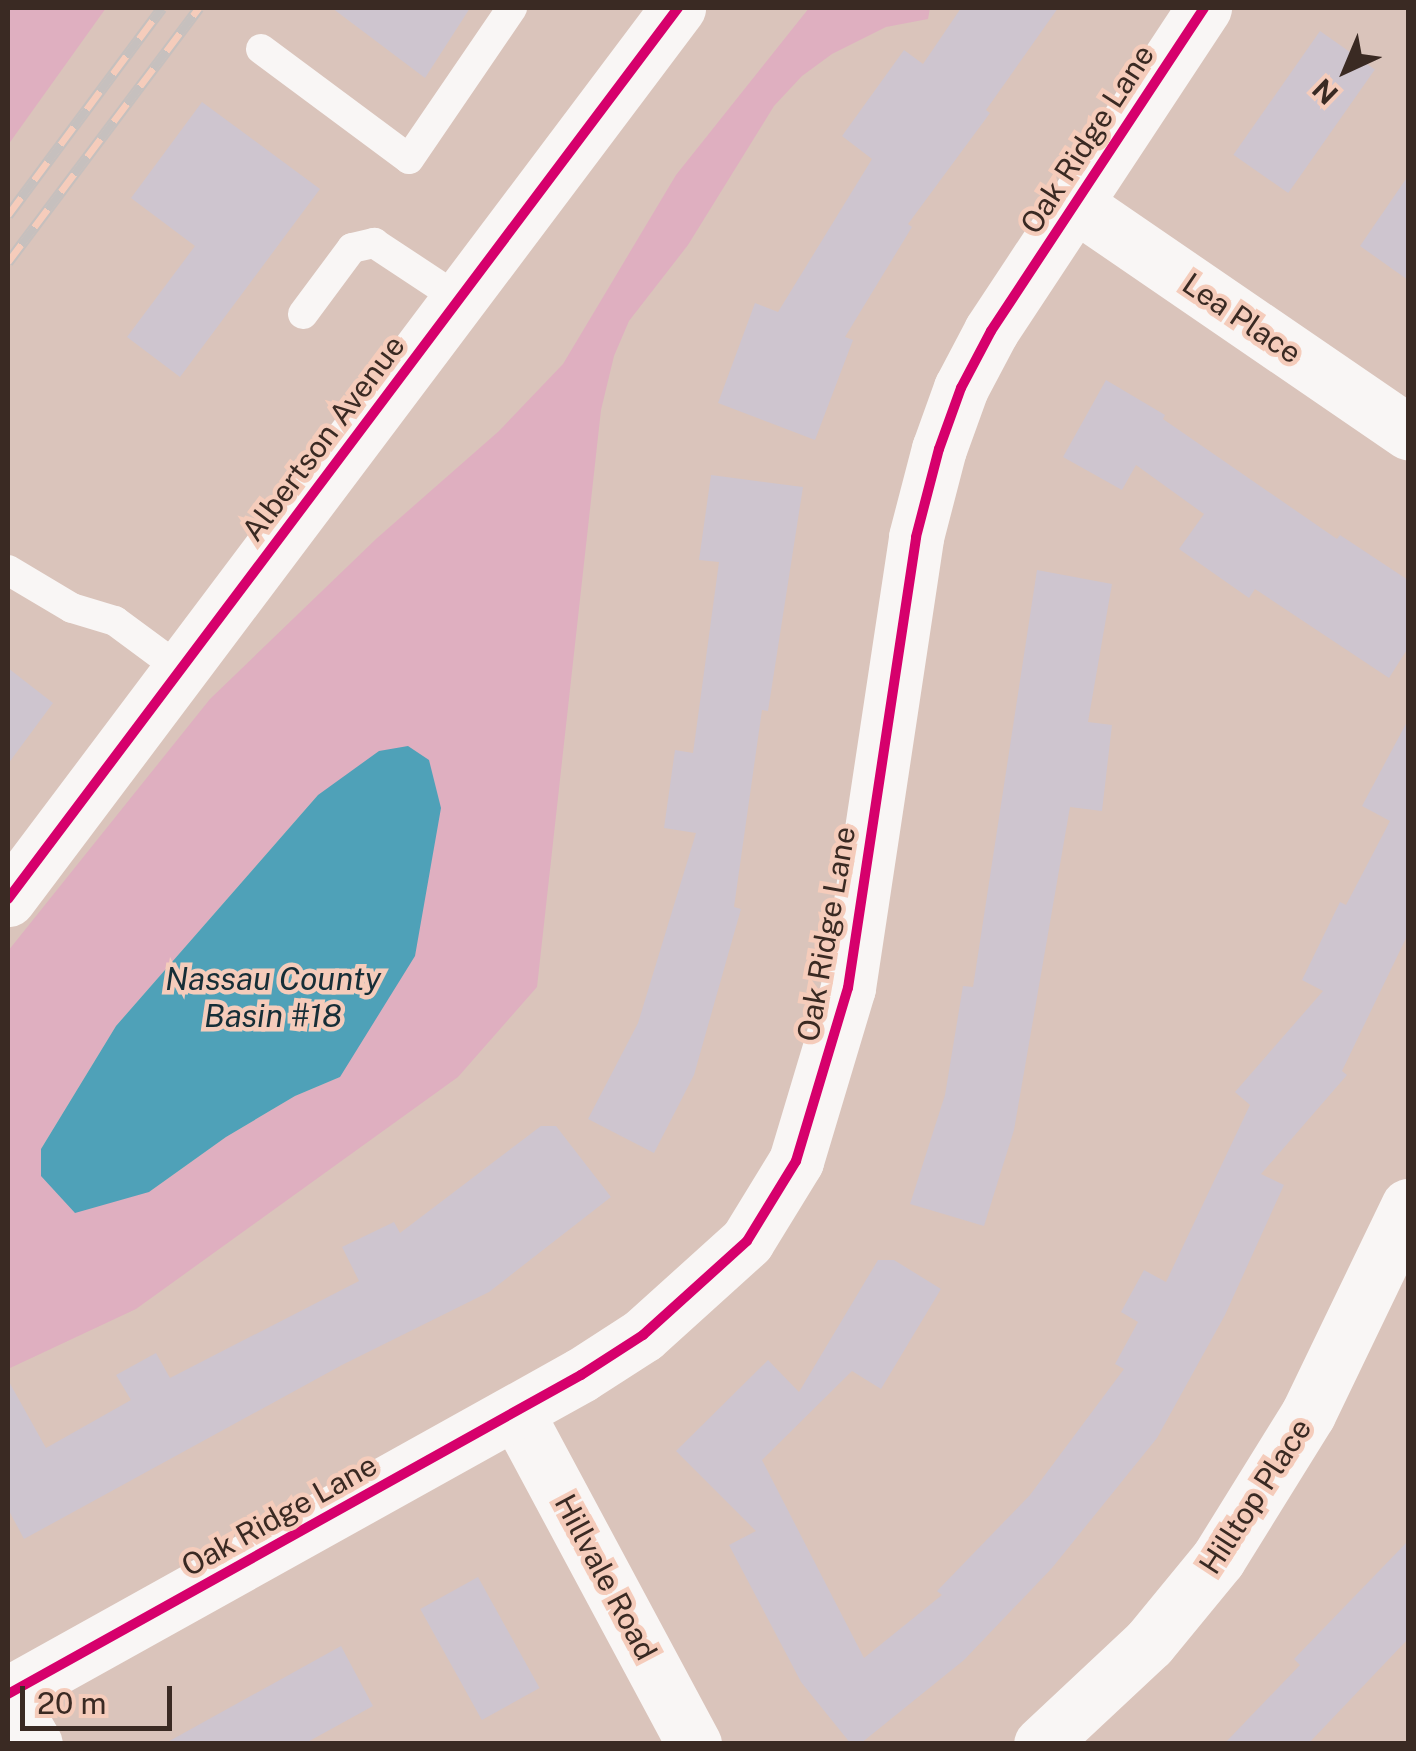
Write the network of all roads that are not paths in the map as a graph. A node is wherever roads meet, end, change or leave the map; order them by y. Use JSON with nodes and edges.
{"nodes":[{"id":1,"x":512,"y":8,"type":"edge"},
{"id":2,"x":678,"y":8,"type":"edge"},
{"id":3,"x":1204,"y":8,"type":"edge"},
{"id":4,"x":261,"y":50,"type":"dead end"},
{"id":5,"x":1074,"y":204,"type":"junction"},
{"id":6,"x":458,"y":299,"type":"junction"},
{"id":7,"x":303,"y":314,"type":"dead end"},
{"id":8,"x":1408,"y":432,"type":"edge"},
{"id":9,"x":8,"y":570,"type":"edge"},
{"id":10,"x":180,"y":670,"type":"junction"},
{"id":11,"x":8,"y":900,"type":"edge"},
{"id":12,"x":1408,"y":1206,"type":"edge"},
{"id":13,"x":516,"y":1412,"type":"junction"},
{"id":14,"x":8,"y":1696,"type":"edge"},
{"id":15,"x":35,"y":1744,"type":"edge"},
{"id":16,"x":694,"y":1744,"type":"edge"},
{"id":17,"x":1042,"y":1744,"type":"edge"}],
"edges":[{"from":1,"to":4,"type":"lane"},
{"from":2,"to":6,"type":"street","name":"Albertson Avenue"},
{"from":3,"to":5,"type":"street","name":"Oak Ridge Lane"},
{"from":5,"to":8,"type":"street","name":"Lea Place"},
{"from":5,"to":13,"type":"street","name":"Oak Ridge Lane"},
{"from":6,"to":7,"type":"lane"},
{"from":6,"to":10,"type":"street","name":"Albertson Avenue"},
{"from":9,"to":10,"type":"lane"},
{"from":10,"to":11,"type":"street","name":"Albertson Avenue"},
{"from":12,"to":17,"type":"street","name":"Hilltop Place"},
{"from":13,"to":14,"type":"street","name":"Oak Ridge Lane"},
{"from":13,"to":16,"type":"street","name":"Hillvale Road"},
{"from":14,"to":15,"type":"street"}]}
